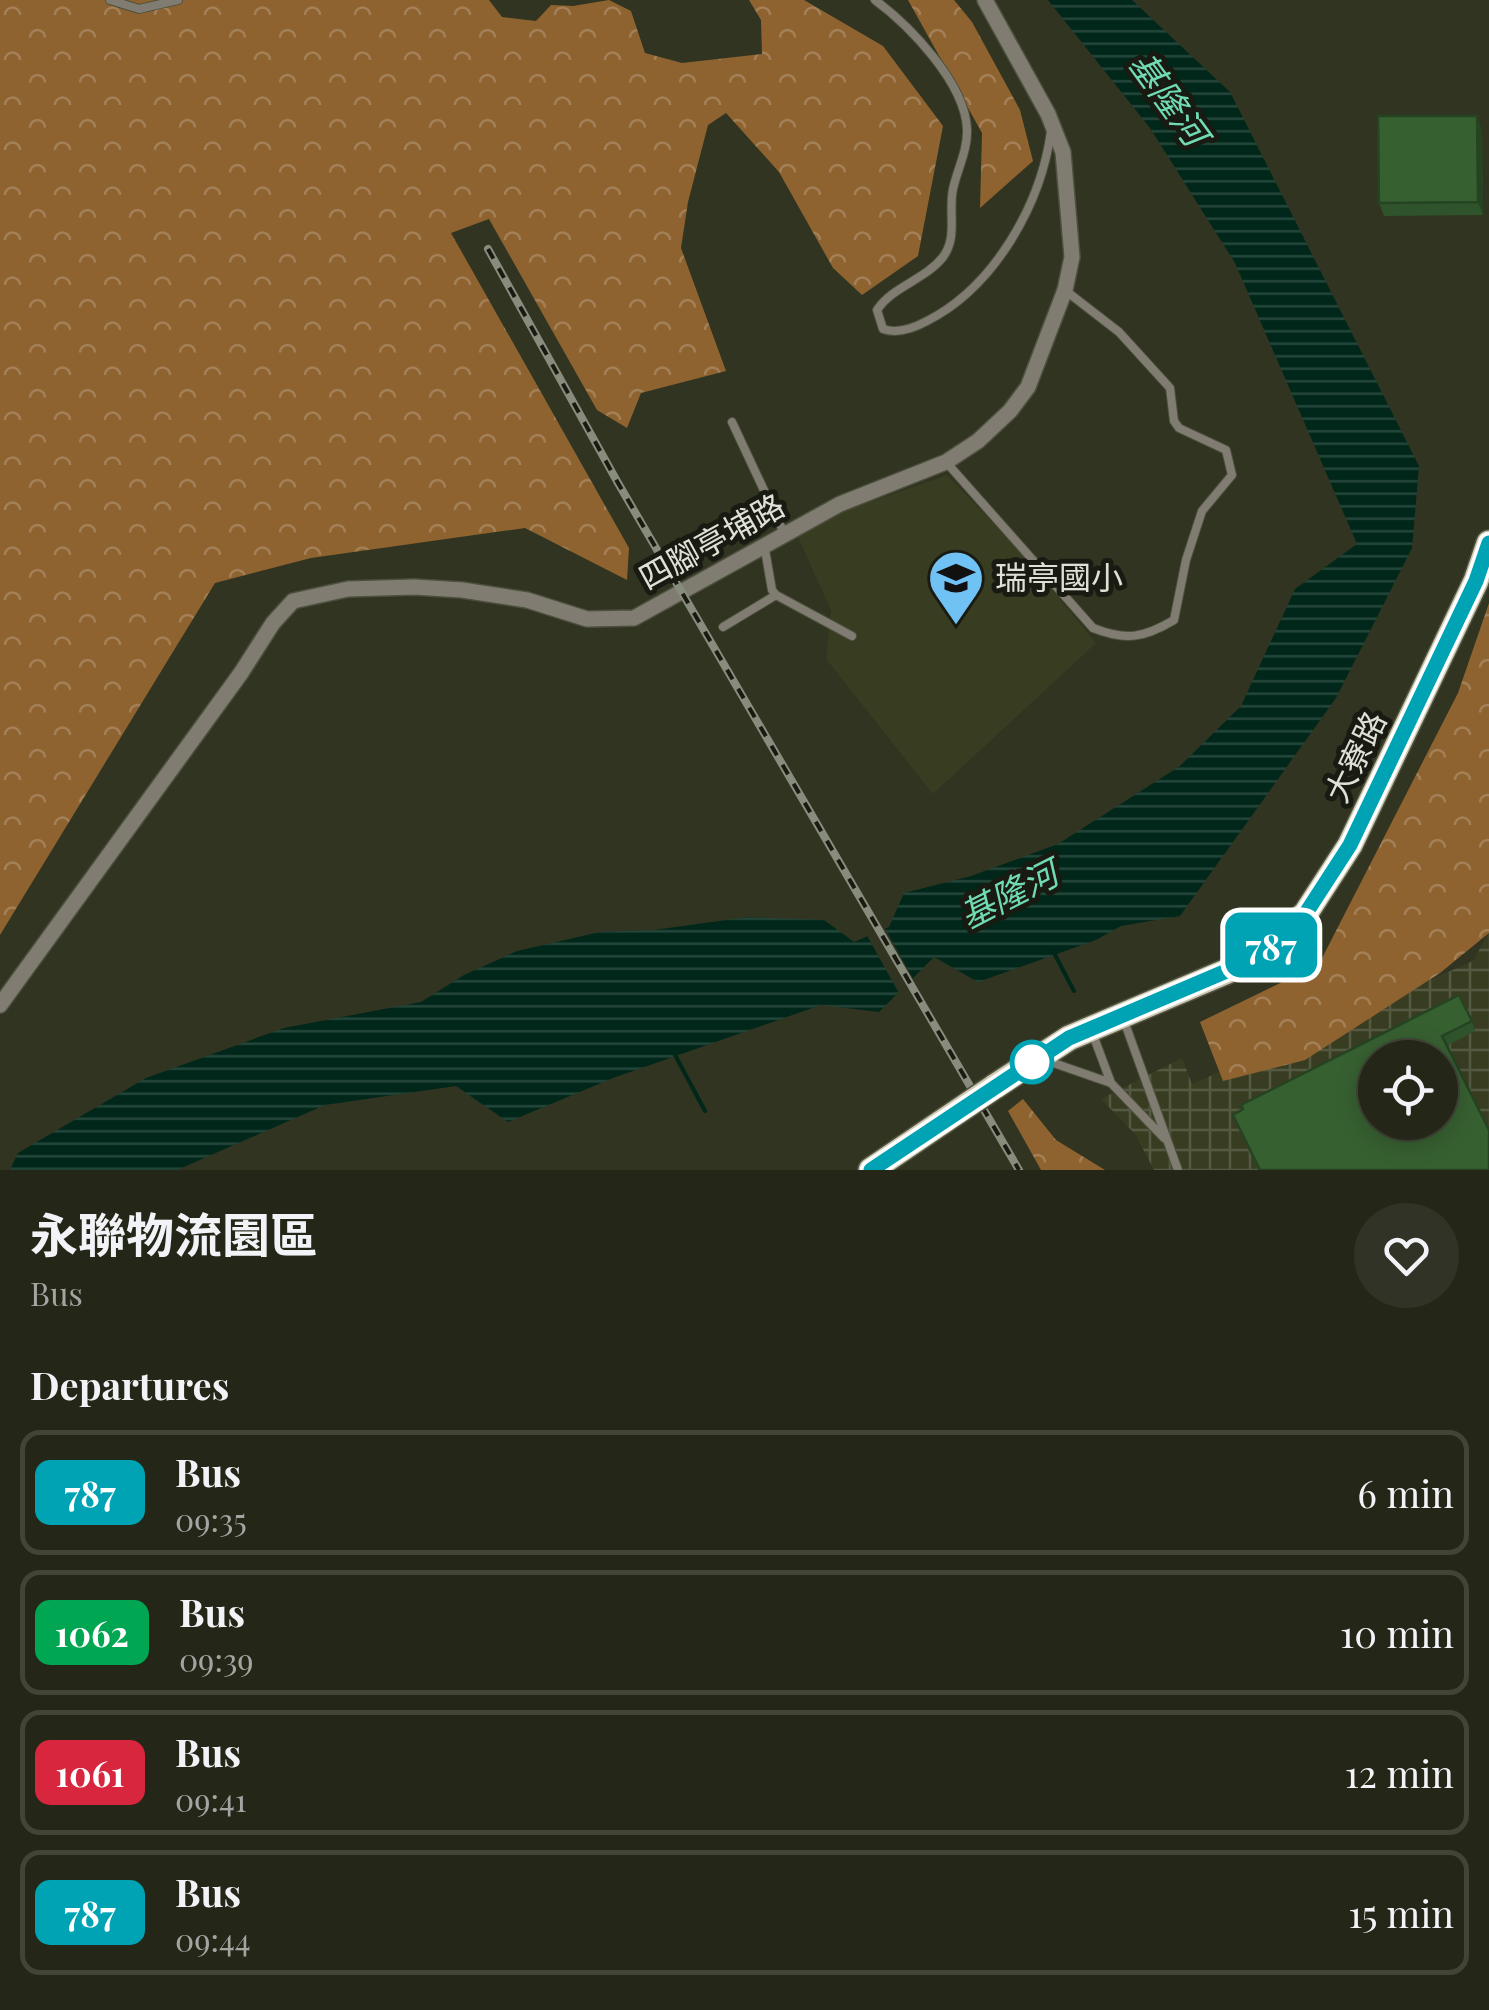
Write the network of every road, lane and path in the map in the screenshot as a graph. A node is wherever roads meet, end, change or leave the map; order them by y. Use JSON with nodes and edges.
{"nodes":[{"id":1,"x":110,"y":0,"type":"edge"},
{"id":2,"x":178,"y":0,"type":"edge"},
{"id":3,"x":875,"y":0,"type":"edge"},
{"id":4,"x":985,"y":0,"type":"edge"},
{"id":5,"x":1052,"y":122,"type":"junction"},
{"id":6,"x":1066,"y":290,"type":"junction"},
{"id":7,"x":732,"y":422,"type":"dead end"},
{"id":8,"x":946,"y":462,"type":"junction"},
{"id":9,"x":784,"y":533,"type":"junction"},
{"id":10,"x":1489,"y":543,"type":"edge"},
{"id":11,"x":764,"y":544,"type":"junction"},
{"id":12,"x":776,"y":595,"type":"junction"},
{"id":13,"x":723,"y":627,"type":"dead end"},
{"id":14,"x":852,"y":636,"type":"dead end"},
{"id":15,"x":0,"y":1004,"type":"edge"},
{"id":16,"x":1121,"y":1014,"type":"junction"},
{"id":17,"x":1091,"y":1028,"type":"junction"},
{"id":18,"x":1039,"y":1058,"type":"junction"},
{"id":19,"x":1112,"y":1084,"type":"junction"},
{"id":20,"x":1168,"y":1141,"type":"junction"},
{"id":21,"x":871,"y":1170,"type":"edge"},
{"id":22,"x":1178,"y":1170,"type":"edge"}],
"edges":[{"from":1,"to":2,"type":"lane"},
{"from":3,"to":5,"type":"lane"},
{"from":4,"to":5,"type":"street","name":"四腳亭埔路"},
{"from":5,"to":6,"type":"street","name":"四腳亭埔路"},
{"from":6,"to":8,"type":"street","name":"四腳亭埔路"},
{"from":6,"to":8,"type":"lane"},
{"from":7,"to":9,"type":"lane"},
{"from":8,"to":9,"type":"street","name":"四腳亭埔路"},
{"from":9,"to":11,"type":"street","name":"四腳亭埔路"},
{"from":10,"to":16,"type":"main road","name":"大寮路"},
{"from":11,"to":12,"type":"lane"},
{"from":11,"to":15,"type":"street","name":"四腳亭埔路"},
{"from":12,"to":13,"type":"lane"},
{"from":12,"to":14,"type":"lane"},
{"from":16,"to":17,"type":"main road","name":"大寮路"},
{"from":16,"to":20,"type":"lane"},
{"from":17,"to":18,"type":"main road","name":"大寮路"},
{"from":17,"to":19,"type":"lane"},
{"from":18,"to":19,"type":"lane"},
{"from":18,"to":21,"type":"main road","name":"大寮路","bridge":true},
{"from":19,"to":20,"type":"lane"},
{"from":20,"to":22,"type":"lane"}]}
